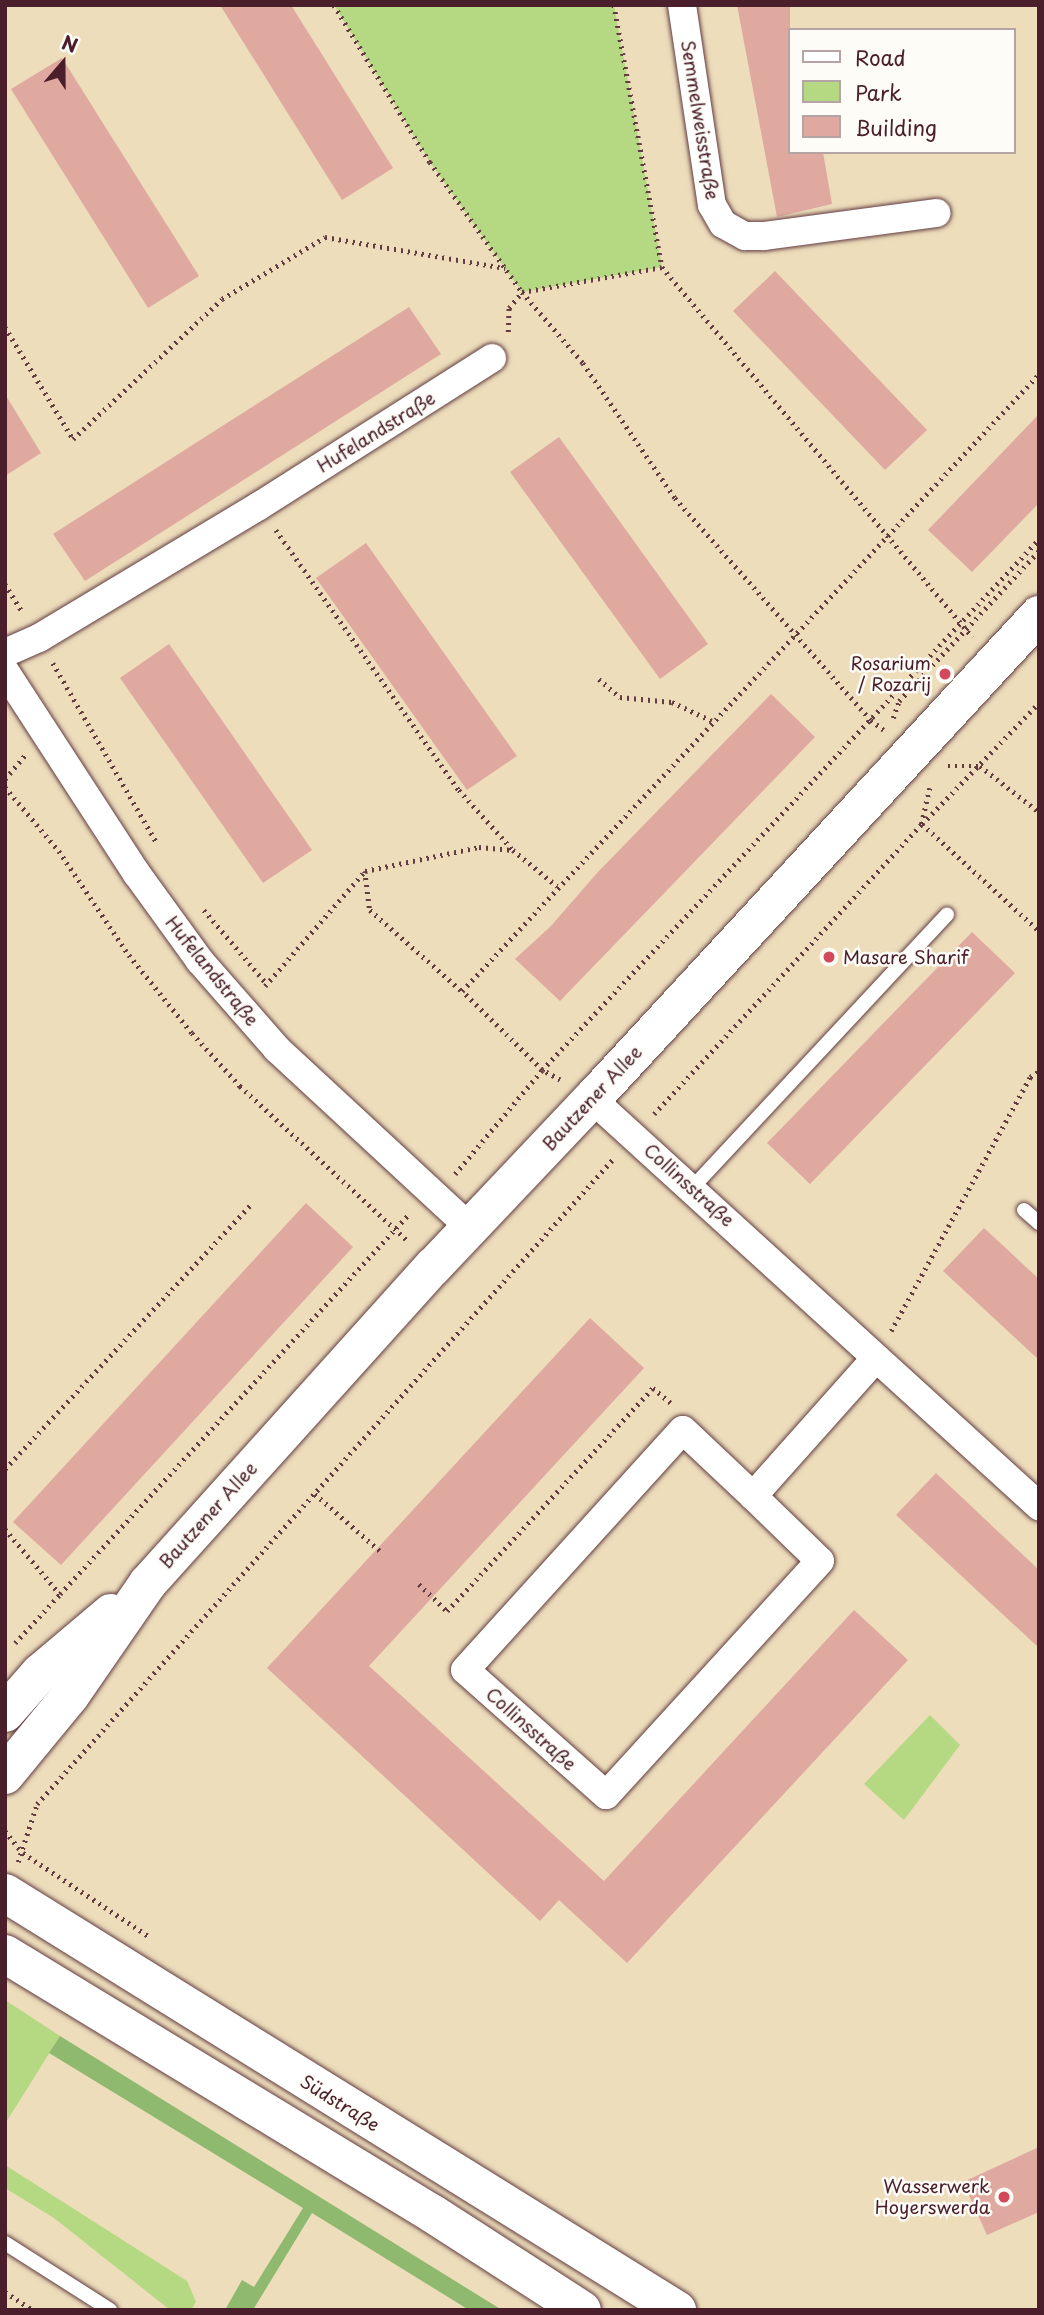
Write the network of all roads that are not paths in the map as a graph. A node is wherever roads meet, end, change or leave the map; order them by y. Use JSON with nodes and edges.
{"nodes":[{"id":1,"x":682,"y":5,"type":"edge"},
{"id":2,"x":936,"y":213,"type":"dead end"},
{"id":3,"x":492,"y":358,"type":"road end"},
{"id":4,"x":1039,"y":615,"type":"edge"},
{"id":5,"x":5,"y":653,"type":"edge"},
{"id":6,"x":5,"y":671,"type":"edge"},
{"id":7,"x":947,"y":915,"type":"dead end"},
{"id":8,"x":593,"y":1099,"type":"junction"},
{"id":9,"x":692,"y":1188,"type":"junction"},
{"id":10,"x":1024,"y":1210,"type":"dead end"},
{"id":11,"x":1039,"y":1223,"type":"edge"},
{"id":12,"x":470,"y":1228,"type":"junction"},
{"id":13,"x":876,"y":1358,"type":"junction"},
{"id":14,"x":753,"y":1496,"type":"junction"},
{"id":15,"x":1039,"y":1506,"type":"edge"},
{"id":16,"x":148,"y":1583,"type":"junction"},
{"id":17,"x":5,"y":1713,"type":"edge"},
{"id":18,"x":5,"y":1775,"type":"edge"},
{"id":19,"x":5,"y":1893,"type":"edge"},
{"id":20,"x":5,"y":1954,"type":"edge"},
{"id":21,"x":5,"y":2243,"type":"edge"},
{"id":22,"x":110,"y":2310,"type":"edge"},
{"id":23,"x":582,"y":2310,"type":"edge"},
{"id":24,"x":677,"y":2310,"type":"edge"}],
"edges":[{"from":1,"to":2,"type":"street","name":"Semmelweisstraße"},
{"from":3,"to":5,"type":"street","name":"Hufelandstraße"},
{"from":4,"to":8,"type":"street","name":"Bautzener Allee"},
{"from":6,"to":12,"type":"street","name":"Hufelandstraße"},
{"from":7,"to":9,"type":"lane"},
{"from":8,"to":9,"type":"street","name":"Collinsstraße"},
{"from":8,"to":12,"type":"street","name":"Bautzener Allee"},
{"from":9,"to":13,"type":"street","name":"Collinsstraße"},
{"from":10,"to":11,"type":"lane"},
{"from":12,"to":16,"type":"street","name":"Bautzener Allee"},
{"from":13,"to":14,"type":"street"},
{"from":13,"to":15,"type":"street","name":"Collinsstraße"},
{"from":14,"to":14,"type":"street","name":"Collinsstraße"},
{"from":16,"to":17,"type":"street","name":"Bautzener Allee"},
{"from":16,"to":18,"type":"street","name":"Bautzener Allee"},
{"from":19,"to":24,"type":"street","name":"Südstraße"},
{"from":20,"to":23,"type":"street"},
{"from":21,"to":22,"type":"lane"}]}
